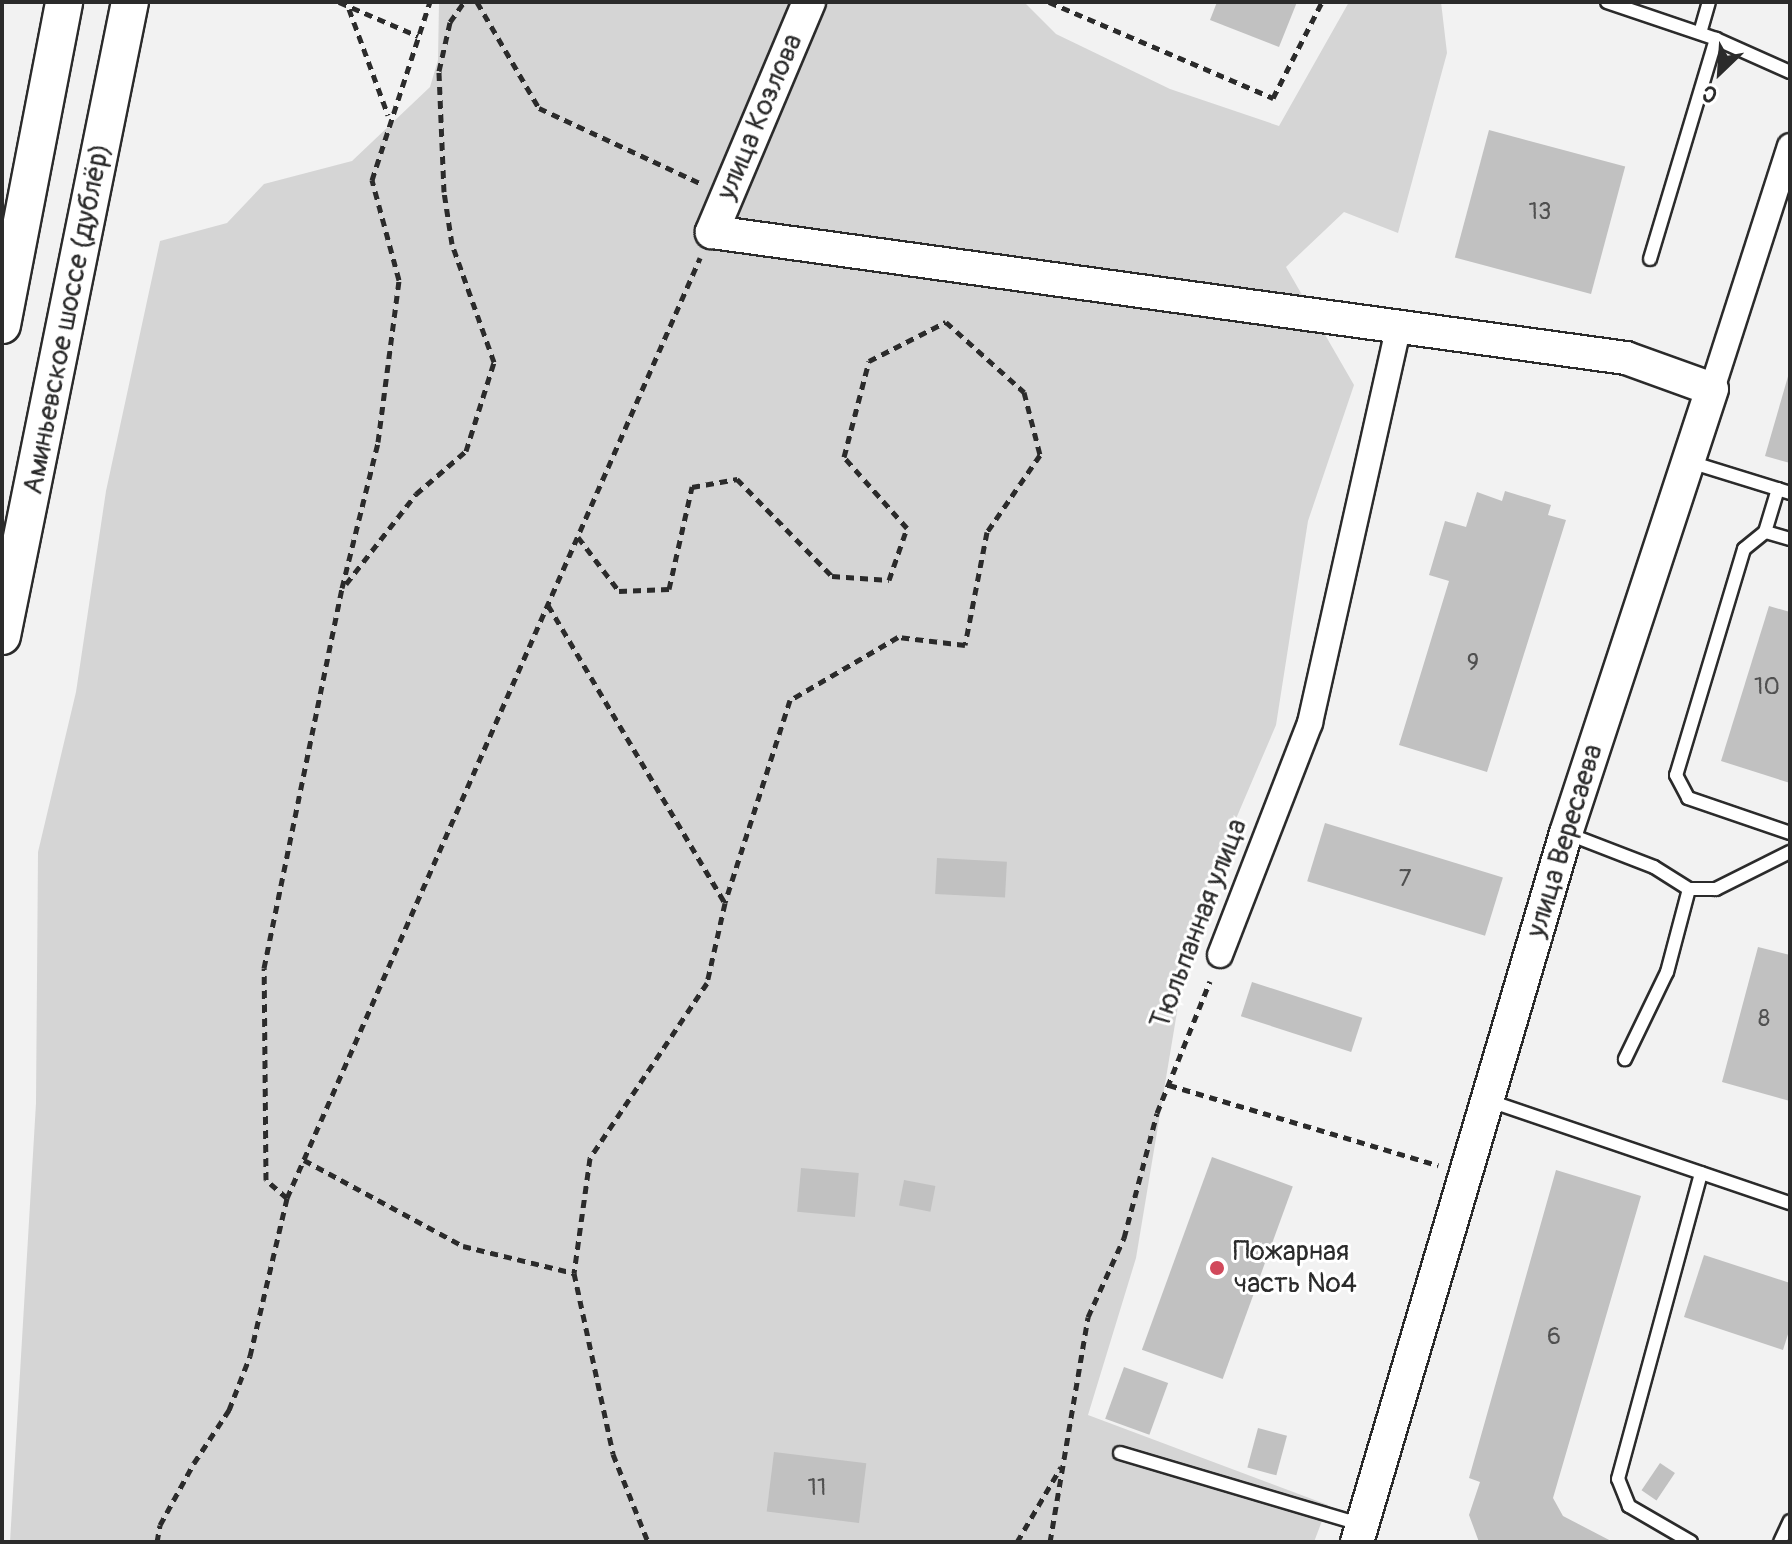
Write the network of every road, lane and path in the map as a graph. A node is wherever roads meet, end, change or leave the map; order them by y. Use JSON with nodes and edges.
{"nodes":[{"id":1,"x":64,"y":2,"type":"edge"},
{"id":2,"x":130,"y":2,"type":"edge"},
{"id":3,"x":143,"y":2,"type":"edge"},
{"id":4,"x":339,"y":2,"type":"edge"},
{"id":5,"x":430,"y":2,"type":"edge"},
{"id":6,"x":464,"y":2,"type":"edge"},
{"id":7,"x":477,"y":2,"type":"edge"},
{"id":8,"x":809,"y":2,"type":"edge"},
{"id":9,"x":1049,"y":2,"type":"edge"},
{"id":10,"x":1322,"y":2,"type":"edge"},
{"id":11,"x":1607,"y":2,"type":"edge"},
{"id":12,"x":1709,"y":2,"type":"edge"},
{"id":13,"x":349,"y":9,"type":"junction"},
{"id":14,"x":1700,"y":33,"type":"junction"},
{"id":15,"x":418,"y":36,"type":"junction"},
{"id":16,"x":1716,"y":39,"type":"junction"},
{"id":17,"x":117,"y":68,"type":"junction"},
{"id":18,"x":1790,"y":72,"type":"edge"},
{"id":19,"x":389,"y":116,"type":"junction"},
{"id":20,"x":1790,"y":146,"type":"edge"},
{"id":21,"x":726,"y":196,"type":"junction"},
{"id":22,"x":712,"y":232,"type":"junction"},
{"id":23,"x":1650,"y":259,"type":"dead end"},
{"id":24,"x":2,"y":325,"type":"edge"},
{"id":25,"x":1399,"y":325,"type":"junction"},
{"id":26,"x":1712,"y":389,"type":"junction"},
{"id":27,"x":1684,"y":460,"type":"junction"},
{"id":28,"x":1784,"y":491,"type":"edge"},
{"id":29,"x":1765,"y":532,"type":"junction"},
{"id":30,"x":578,"y":537,"type":"junction"},
{"id":31,"x":1790,"y":539,"type":"edge"},
{"id":32,"x":342,"y":588,"type":"junction"},
{"id":33,"x":548,"y":605,"type":"junction"},
{"id":34,"x":3,"y":636,"type":"edge"},
{"id":35,"x":1566,"y":833,"type":"junction"},
{"id":36,"x":1790,"y":833,"type":"edge"},
{"id":37,"x":1790,"y":852,"type":"edge"},
{"id":38,"x":1689,"y":889,"type":"junction"},
{"id":39,"x":725,"y":903,"type":"junction"},
{"id":40,"x":1220,"y":955,"type":"joint"},
{"id":41,"x":1625,"y":1059,"type":"dead end"},
{"id":42,"x":1169,"y":1085,"type":"junction"},
{"id":43,"x":1487,"y":1100,"type":"junction"},
{"id":44,"x":304,"y":1160,"type":"junction"},
{"id":45,"x":1466,"y":1173,"type":"junction"},
{"id":46,"x":1701,"y":1173,"type":"junction"},
{"id":47,"x":287,"y":1198,"type":"junction"},
{"id":48,"x":1790,"y":1203,"type":"edge"},
{"id":49,"x":574,"y":1273,"type":"junction"},
{"id":50,"x":1120,"y":1453,"type":"dead end"},
{"id":51,"x":1063,"y":1463,"type":"junction"},
{"id":52,"x":1790,"y":1521,"type":"edge"},
{"id":53,"x":1360,"y":1534,"type":"edge"},
{"id":54,"x":157,"y":1542,"type":"edge"},
{"id":55,"x":648,"y":1542,"type":"edge"},
{"id":56,"x":1017,"y":1542,"type":"edge"},
{"id":57,"x":1050,"y":1542,"type":"edge"},
{"id":58,"x":1691,"y":1542,"type":"edge"},
{"id":59,"x":1780,"y":1542,"type":"edge"}],
"edges":[{"from":1,"to":24,"type":"main road"},
{"from":2,"to":17,"type":"main road","name":"Аминьевское шоссе (дублёр)"},
{"from":3,"to":17,"type":"street"},
{"from":4,"to":13,"type":"path"},
{"from":5,"to":15,"type":"path"},
{"from":6,"to":32,"type":"path"},
{"from":7,"to":21,"type":"path"},
{"from":8,"to":21,"type":"street","name":"улица Козлова"},
{"from":9,"to":10,"type":"path"},
{"from":11,"to":14,"type":"lane"},
{"from":12,"to":14,"type":"lane"},
{"from":13,"to":15,"type":"path"},
{"from":13,"to":19,"type":"path"},
{"from":14,"to":16,"type":"lane"},
{"from":15,"to":19,"type":"path"},
{"from":16,"to":18,"type":"lane"},
{"from":16,"to":23,"type":"lane"},
{"from":17,"to":34,"type":"main road","name":"Аминьевское шоссе (дублёр)"},
{"from":19,"to":32,"type":"path"},
{"from":20,"to":26,"type":"street","name":"улица Вересаева"},
{"from":21,"to":22,"type":"street","name":"улица Козлова"},
{"from":22,"to":25,"type":"street"},
{"from":22,"to":30,"type":"path"},
{"from":25,"to":26,"type":"street"},
{"from":25,"to":40,"type":"street","name":"Тюльпанная улица"},
{"from":26,"to":27,"type":"street","name":"улица Вересаева"},
{"from":27,"to":28,"type":"lane"},
{"from":27,"to":35,"type":"street","name":"улица Вересаева"},
{"from":28,"to":29,"type":"lane"},
{"from":29,"to":31,"type":"lane"},
{"from":29,"to":36,"type":"lane"},
{"from":30,"to":33,"type":"path"},
{"from":30,"to":39,"type":"path"},
{"from":32,"to":47,"type":"path"},
{"from":33,"to":39,"type":"path"},
{"from":33,"to":44,"type":"path"},
{"from":35,"to":38,"type":"lane"},
{"from":35,"to":43,"type":"street","name":"улица Вересаева"},
{"from":37,"to":38,"type":"lane"},
{"from":38,"to":41,"type":"lane"},
{"from":39,"to":49,"type":"path"},
{"from":40,"to":42,"type":"path","name":"Тюльпанная улица"},
{"from":42,"to":45,"type":"path"},
{"from":42,"to":51,"type":"path","name":"Тюльпанная улица"},
{"from":43,"to":45,"type":"street","name":"улица Вересаева"},
{"from":43,"to":46,"type":"lane"},
{"from":44,"to":47,"type":"path"},
{"from":44,"to":49,"type":"path"},
{"from":45,"to":53,"type":"street","name":"улица Вересаева"},
{"from":46,"to":48,"type":"lane"},
{"from":46,"to":58,"type":"lane"},
{"from":47,"to":54,"type":"path"},
{"from":49,"to":55,"type":"path"},
{"from":50,"to":53,"type":"lane"},
{"from":51,"to":56,"type":"path"},
{"from":51,"to":57,"type":"path","name":"Тюльпанная улица"},
{"from":52,"to":59,"type":"lane"}]}
